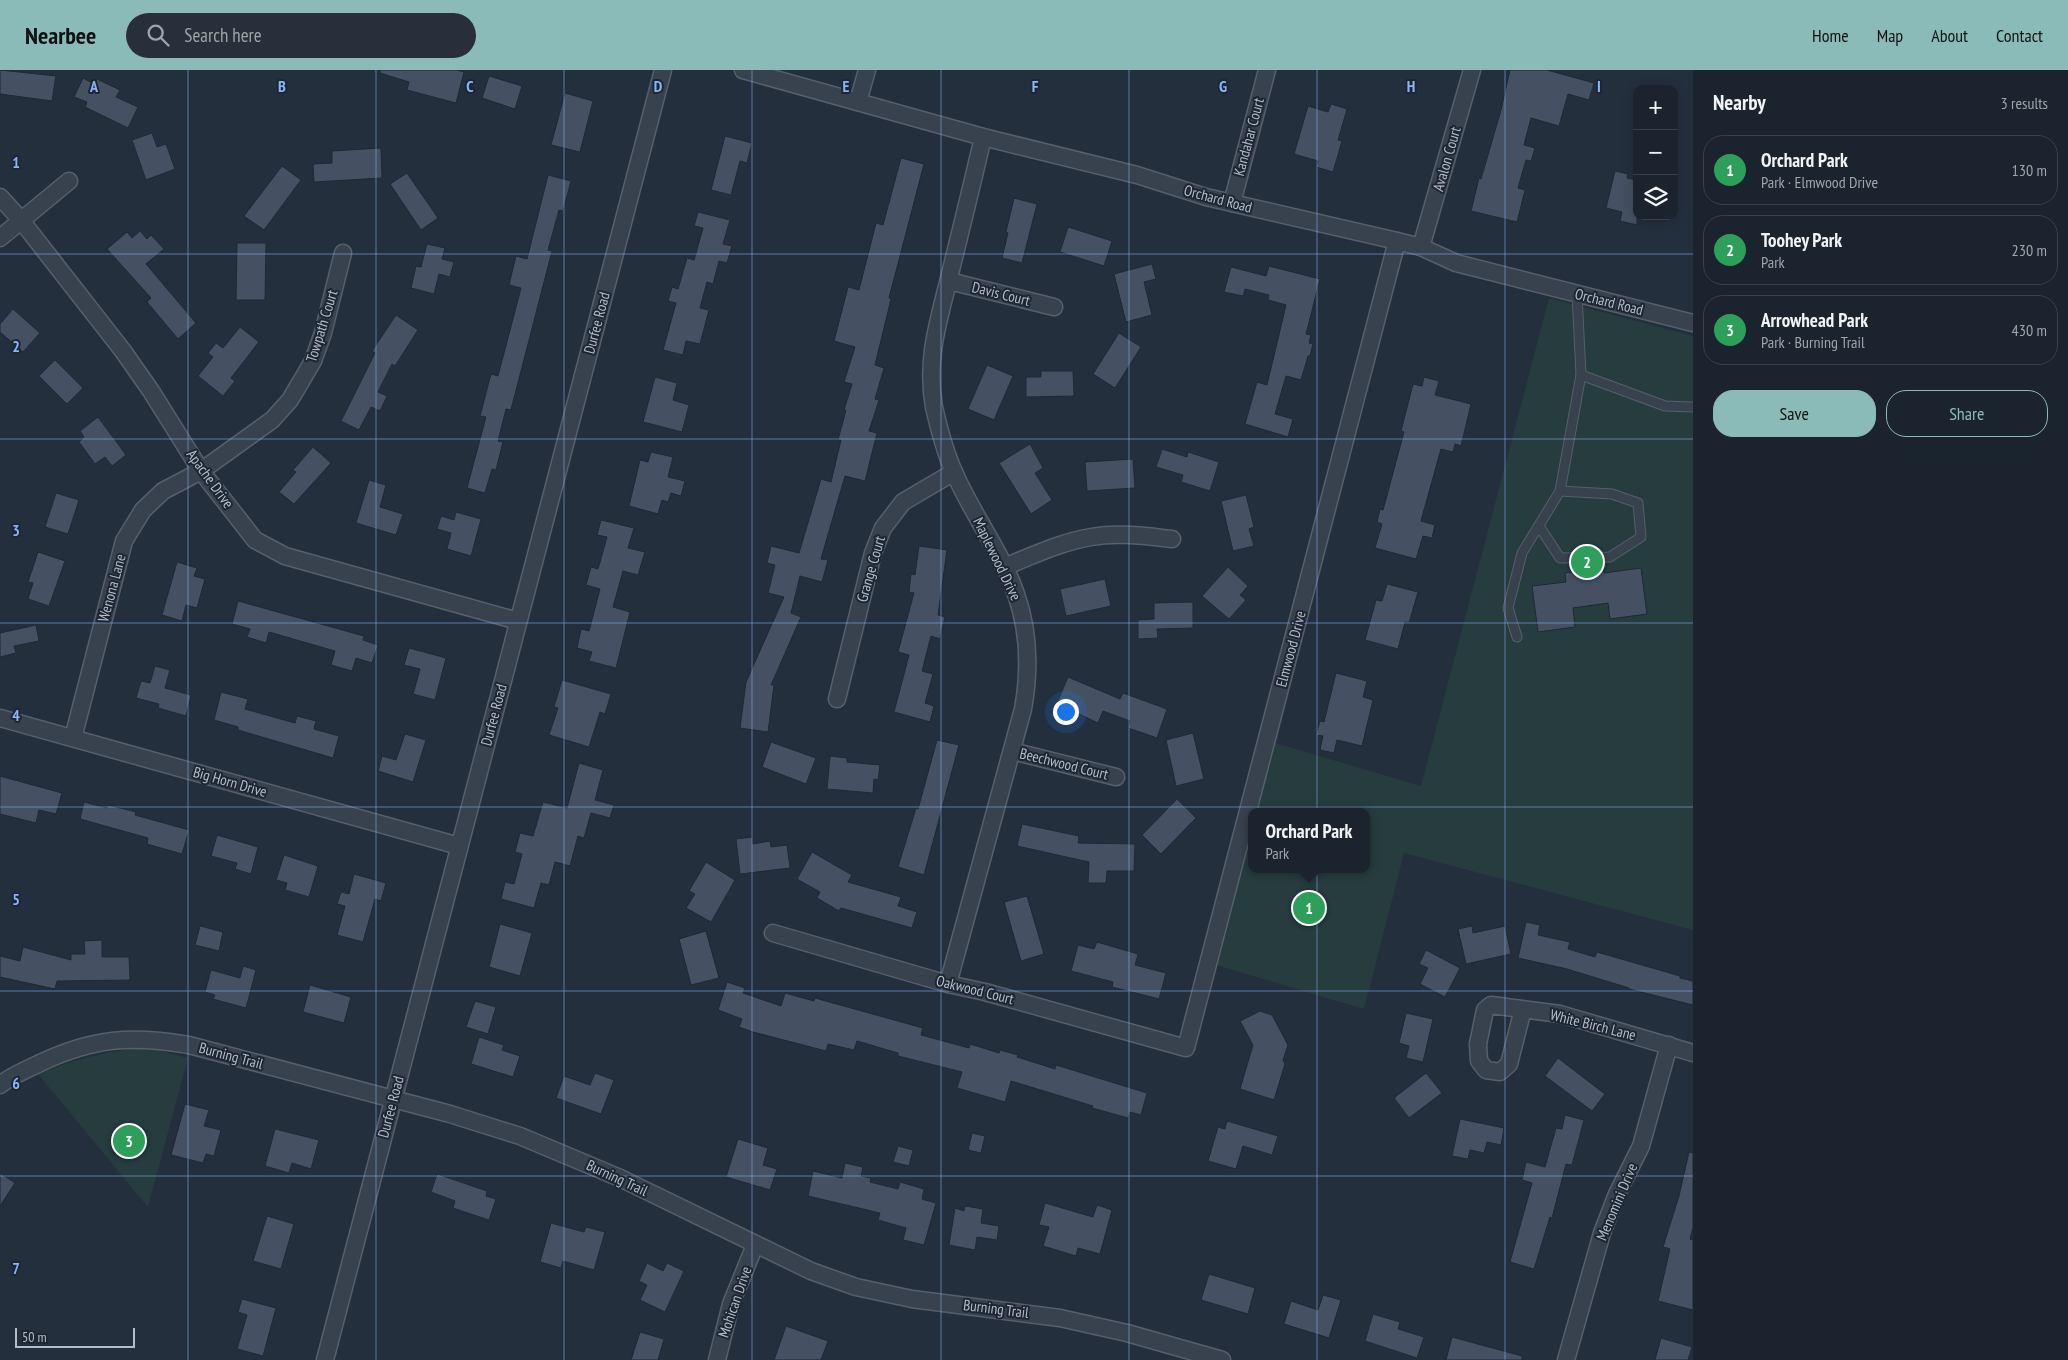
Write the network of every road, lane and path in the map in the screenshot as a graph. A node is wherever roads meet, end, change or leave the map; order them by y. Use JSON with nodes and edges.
{"nodes":[{"id":1,"x":663,"y":70,"type":"edge"},
{"id":2,"x":743,"y":70,"type":"edge"},
{"id":3,"x":867,"y":70,"type":"edge"},
{"id":4,"x":1267,"y":70,"type":"edge"},
{"id":5,"x":1472,"y":70,"type":"edge"},
{"id":6,"x":858,"y":102,"type":"junction"},
{"id":7,"x":983,"y":137,"type":"junction"},
{"id":8,"x":68,"y":181,"type":"dead end"},
{"id":9,"x":0,"y":196,"type":"edge"},
{"id":10,"x":1232,"y":203,"type":"junction"},
{"id":11,"x":20,"y":220,"type":"junction"},
{"id":12,"x":0,"y":238,"type":"edge"},
{"id":13,"x":1397,"y":241,"type":"junction"},
{"id":14,"x":1421,"y":247,"type":"junction"},
{"id":15,"x":343,"y":253,"type":"dead end"},
{"id":16,"x":949,"y":281,"type":"junction"},
{"id":17,"x":1577,"y":294,"type":"junction"},
{"id":18,"x":1054,"y":307,"type":"dead end"},
{"id":19,"x":1693,"y":322,"type":"edge"},
{"id":20,"x":1580,"y":375,"type":"junction"},
{"id":21,"x":1693,"y":407,"type":"edge"},
{"id":22,"x":201,"y":471,"type":"junction"},
{"id":23,"x":954,"y":472,"type":"junction"},
{"id":24,"x":1560,"y":491,"type":"junction"},
{"id":25,"x":1539,"y":526,"type":"junction"},
{"id":26,"x":1172,"y":539,"type":"dead end"},
{"id":27,"x":1004,"y":567,"type":"junction"},
{"id":28,"x":518,"y":621,"type":"junction"},
{"id":29,"x":1517,"y":638,"type":"dead end"},
{"id":30,"x":838,"y":699,"type":"dead end"},
{"id":31,"x":0,"y":718,"type":"edge"},
{"id":32,"x":73,"y":738,"type":"junction"},
{"id":33,"x":1012,"y":751,"type":"junction"},
{"id":34,"x":1116,"y":777,"type":"dead end"},
{"id":35,"x":1249,"y":808,"type":"edge"},
{"id":36,"x":1248,"y":811,"type":"edge"},
{"id":37,"x":459,"y":846,"type":"junction"},
{"id":38,"x":773,"y":933,"type":"dead end"},
{"id":39,"x":948,"y":984,"type":"junction"},
{"id":40,"x":1523,"y":1009,"type":"junction"},
{"id":41,"x":1178,"y":1045,"type":"joint"},
{"id":42,"x":1669,"y":1045,"type":"junction"},
{"id":43,"x":1693,"y":1053,"type":"edge"},
{"id":44,"x":3,"y":1078,"type":"edge"},
{"id":45,"x":393,"y":1099,"type":"junction"},
{"id":46,"x":755,"y":1245,"type":"junction"},
{"id":47,"x":1173,"y":1353,"type":"edge"},
{"id":48,"x":325,"y":1360,"type":"edge"},
{"id":49,"x":717,"y":1360,"type":"edge"},
{"id":50,"x":1222,"y":1360,"type":"edge"},
{"id":51,"x":1566,"y":1360,"type":"edge"}],
"edges":[{"from":1,"to":28,"type":"street","name":"Durfee Road"},
{"from":2,"to":6,"type":"street","name":"Orchard Road"},
{"from":3,"to":6,"type":"street"},
{"from":4,"to":10,"type":"street","name":"Kandahar Court"},
{"from":5,"to":14,"type":"street","name":"Avalon Court"},
{"from":6,"to":7,"type":"street","name":"Orchard Road"},
{"from":7,"to":10,"type":"street","name":"Orchard Road"},
{"from":7,"to":16,"type":"street","name":"Maplewood Drive"},
{"from":8,"to":11,"type":"street"},
{"from":9,"to":11,"type":"street","name":"Apache Drive"},
{"from":10,"to":13,"type":"street","name":"Orchard Road"},
{"from":11,"to":12,"type":"street"},
{"from":11,"to":22,"type":"street","name":"Apache Drive"},
{"from":13,"to":14,"type":"street","name":"Orchard Road"},
{"from":13,"to":35,"type":"street","name":"Elmwood Drive"},
{"from":14,"to":17,"type":"street","name":"Orchard Road"},
{"from":15,"to":22,"type":"street","name":"Towpath Court"},
{"from":16,"to":18,"type":"street","name":"Davis Court"},
{"from":16,"to":23,"type":"street","name":"Maplewood Drive"},
{"from":17,"to":19,"type":"street","name":"Orchard Road"},
{"from":17,"to":20,"type":"lane"},
{"from":20,"to":21,"type":"lane"},
{"from":20,"to":24,"type":"lane"},
{"from":22,"to":28,"type":"street","name":"Apache Drive"},
{"from":22,"to":32,"type":"street","name":"Wenona Lane"},
{"from":23,"to":27,"type":"street","name":"Maplewood Drive"},
{"from":23,"to":30,"type":"street","name":"Grange Court"},
{"from":24,"to":25,"type":"lane"},
{"from":24,"to":25,"type":"lane"},
{"from":25,"to":29,"type":"lane"},
{"from":26,"to":27,"type":"street"},
{"from":27,"to":33,"type":"street","name":"Maplewood Drive"},
{"from":28,"to":37,"type":"street","name":"Durfee Road"},
{"from":31,"to":32,"type":"street","name":"Big Horn Drive"},
{"from":32,"to":37,"type":"street","name":"Big Horn Drive"},
{"from":33,"to":34,"type":"street","name":"Beechwood Court"},
{"from":33,"to":39,"type":"street","name":"Maplewood Drive"},
{"from":36,"to":41,"type":"street","name":"Elmwood Drive"},
{"from":37,"to":45,"type":"street","name":"Durfee Road"},
{"from":38,"to":39,"type":"street","name":"Oakwood Court"},
{"from":39,"to":41,"type":"street","name":"Oakwood Court"},
{"from":40,"to":40,"type":"street","name":"White Birch Lane"},
{"from":40,"to":42,"type":"street","name":"White Birch Lane"},
{"from":42,"to":43,"type":"street","name":"White Birch Lane"},
{"from":42,"to":51,"type":"street","name":"Menomini Drive"},
{"from":44,"to":45,"type":"street","name":"Burning Trail"},
{"from":45,"to":46,"type":"street","name":"Burning Trail"},
{"from":45,"to":48,"type":"street","name":"Durfee Road"},
{"from":46,"to":47,"type":"street","name":"Burning Trail"},
{"from":46,"to":49,"type":"street","name":"Mohican Drive"},
{"from":47,"to":50,"type":"street","name":"Burning Trail"}]}
